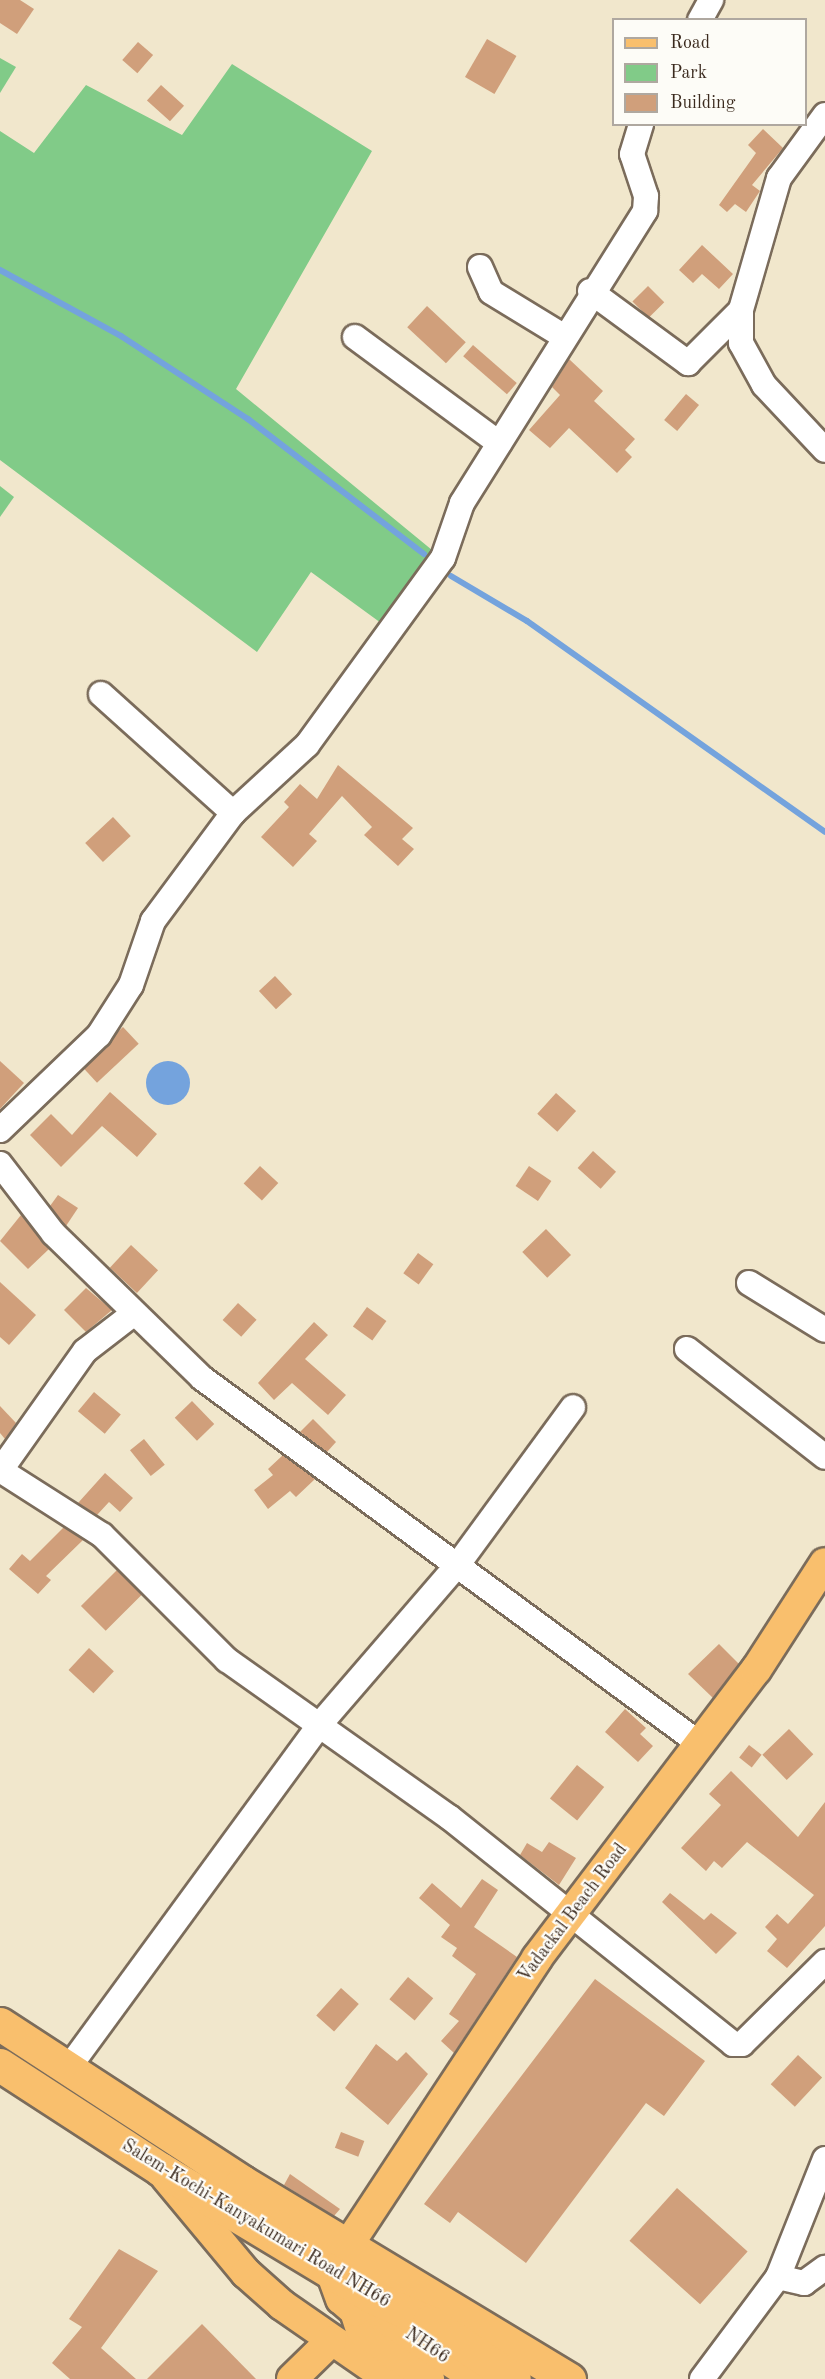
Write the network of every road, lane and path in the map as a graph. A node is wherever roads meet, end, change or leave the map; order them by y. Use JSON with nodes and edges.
{"nodes":[{"id":1,"x":711,"y":0,"type":"edge"},
{"id":2,"x":701,"y":18,"type":"edge"},
{"id":3,"x":825,"y":115,"type":"edge"},
{"id":4,"x":640,"y":126,"type":"edge"},
{"id":5,"x":480,"y":267,"type":"dead end"},
{"id":6,"x":590,"y":291,"type":"junction"},
{"id":7,"x":741,"y":310,"type":"junction"},
{"id":8,"x":563,"y":336,"type":"junction"},
{"id":9,"x":355,"y":337,"type":"dead end"},
{"id":10,"x":499,"y":442,"type":"junction"},
{"id":11,"x":825,"y":450,"type":"edge"},
{"id":12,"x":101,"y":694,"type":"dead end"},
{"id":13,"x":233,"y":813,"type":"junction"},
{"id":14,"x":2,"y":1124,"type":"edge"},
{"id":15,"x":0,"y":1164,"type":"edge"},
{"id":16,"x":749,"y":1283,"type":"dead end"},
{"id":17,"x":133,"y":1314,"type":"junction"},
{"id":18,"x":825,"y":1329,"type":"edge"},
{"id":19,"x":687,"y":1349,"type":"dead end"},
{"id":20,"x":573,"y":1407,"type":"dead end"},
{"id":21,"x":825,"y":1457,"type":"edge"},
{"id":22,"x":0,"y":1470,"type":"edge"},
{"id":23,"x":459,"y":1563,"type":"junction"},
{"id":24,"x":825,"y":1563,"type":"edge"},
{"id":25,"x":321,"y":1723,"type":"junction"},
{"id":26,"x":700,"y":1744,"type":"junction"},
{"id":27,"x":573,"y":1913,"type":"junction"},
{"id":28,"x":825,"y":1962,"type":"edge"},
{"id":29,"x":0,"y":2024,"type":"edge"},
{"id":30,"x":0,"y":2065,"type":"edge"},
{"id":31,"x":67,"y":2070,"type":"junction"},
{"id":32,"x":825,"y":2159,"type":"edge"},
{"id":33,"x":160,"y":2169,"type":"junction"},
{"id":34,"x":340,"y":2258,"type":"junction"},
{"id":35,"x":825,"y":2268,"type":"edge"},
{"id":36,"x":778,"y":2277,"type":"junction"},
{"id":37,"x":355,"y":2311,"type":"junction"},
{"id":38,"x":331,"y":2341,"type":"junction"},
{"id":39,"x":292,"y":2379,"type":"edge"},
{"id":40,"x":389,"y":2379,"type":"edge"},
{"id":41,"x":429,"y":2379,"type":"edge"},
{"id":42,"x":477,"y":2379,"type":"edge"},
{"id":43,"x":514,"y":2379,"type":"edge"},
{"id":44,"x":569,"y":2379,"type":"edge"},
{"id":45,"x":702,"y":2379,"type":"edge"}],
"edges":[{"from":1,"to":2,"type":"street"},
{"from":3,"to":7,"type":"street"},
{"from":4,"to":6,"type":"street"},
{"from":5,"to":8,"type":"street"},
{"from":6,"to":7,"type":"street"},
{"from":6,"to":8,"type":"street"},
{"from":7,"to":11,"type":"street"},
{"from":8,"to":10,"type":"street"},
{"from":9,"to":10,"type":"street"},
{"from":10,"to":13,"type":"street"},
{"from":12,"to":13,"type":"street"},
{"from":13,"to":14,"type":"street"},
{"from":15,"to":17,"type":"street"},
{"from":16,"to":18,"type":"street"},
{"from":17,"to":22,"type":"street"},
{"from":17,"to":23,"type":"street"},
{"from":19,"to":21,"type":"street"},
{"from":20,"to":23,"type":"street"},
{"from":22,"to":25,"type":"street"},
{"from":23,"to":25,"type":"street"},
{"from":23,"to":26,"type":"street"},
{"from":24,"to":26,"type":"main road","name":"Vadackal Beach Road"},
{"from":25,"to":27,"type":"street"},
{"from":25,"to":31,"type":"street"},
{"from":26,"to":27,"type":"main road","name":"Vadackal Beach Road"},
{"from":27,"to":28,"type":"street"},
{"from":27,"to":34,"type":"main road","name":"Vadackal Beach Road"},
{"from":29,"to":31,"type":"highway","number":"NH66"},
{"from":30,"to":33,"type":"highway","name":"Salem-Kochi-Kanyakumari Road NH66","number":"NH66"},
{"from":31,"to":34,"type":"highway","number":"NH66"},
{"from":32,"to":36,"type":"street"},
{"from":33,"to":34,"type":"highway","name":"Salem-Kochi-Kanyakumari Road NH66","number":"NH66"},
{"from":33,"to":38,"type":"main road"},
{"from":34,"to":37,"type":"main road"},
{"from":34,"to":43,"type":"highway","name":"Salem-Kochi-Kanyakumari Road NH66","number":"NH66"},
{"from":34,"to":44,"type":"highway","number":"NH66"},
{"from":35,"to":36,"type":"street"},
{"from":36,"to":45,"type":"street"},
{"from":37,"to":41,"type":"main road"},
{"from":37,"to":42,"type":"main road","name":"NH66"},
{"from":38,"to":39,"type":"main road"},
{"from":38,"to":40,"type":"main road"}]}
